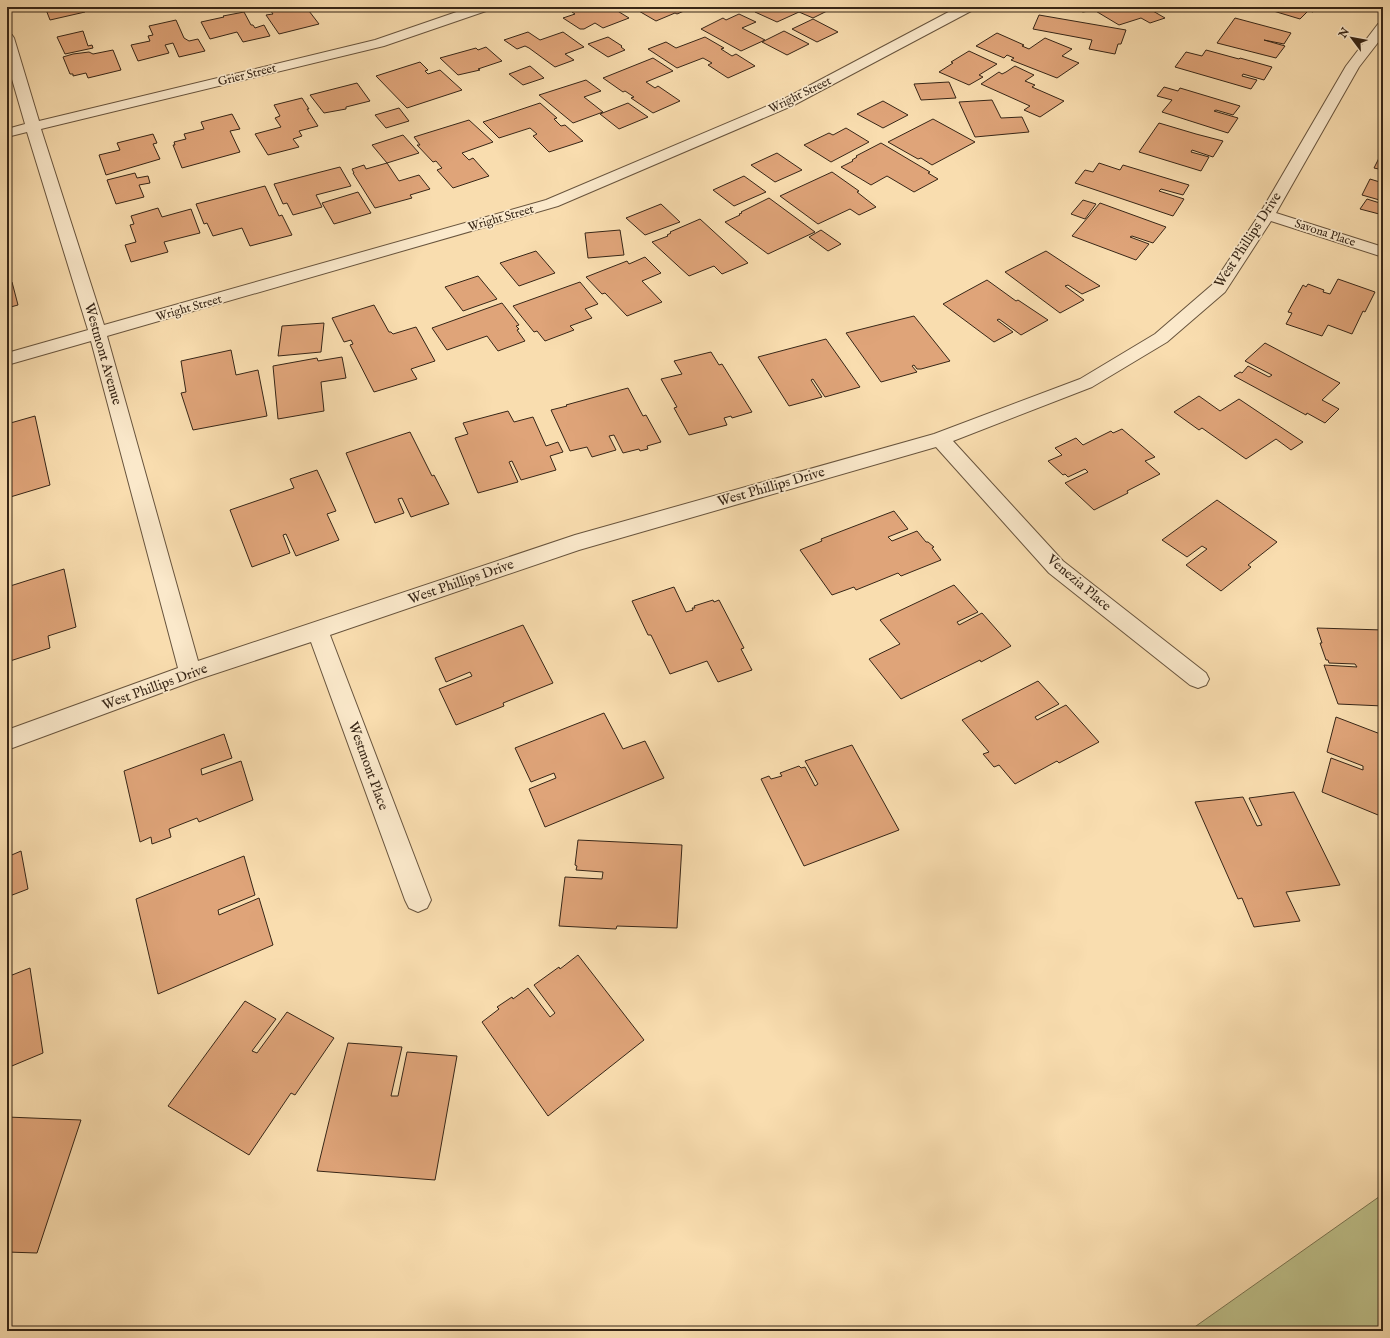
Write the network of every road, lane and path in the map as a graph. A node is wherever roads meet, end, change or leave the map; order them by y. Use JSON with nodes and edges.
{"nodes":[{"id":1,"x":484,"y":7,"type":"edge"},
{"id":2,"x":968,"y":7,"type":"edge"},
{"id":3,"x":1383,"y":27,"type":"edge"},
{"id":4,"x":7,"y":38,"type":"edge"},
{"id":5,"x":33,"y":127,"type":"junction"},
{"id":6,"x":7,"y":133,"type":"edge"},
{"id":7,"x":1267,"y":215,"type":"junction"},
{"id":8,"x":1383,"y":252,"type":"edge"},
{"id":9,"x":98,"y":334,"type":"junction"},
{"id":10,"x":7,"y":359,"type":"edge"},
{"id":11,"x":940,"y":439,"type":"junction"},
{"id":12,"x":318,"y":631,"type":"junction"},
{"id":13,"x":190,"y":673,"type":"junction"},
{"id":14,"x":1198,"y":679,"type":"dead end"},
{"id":15,"x":7,"y":740,"type":"edge"},
{"id":16,"x":418,"y":900,"type":"dead end"}],
"edges":[{"from":1,"to":5,"type":"street","name":"Grier Street"},
{"from":2,"to":9,"type":"street","name":"Wright Street"},
{"from":3,"to":7,"type":"street","name":"West Phillips Drive"},
{"from":4,"to":5,"type":"street","name":"Westmont Avenue"},
{"from":5,"to":6,"type":"street","name":"Grier Street"},
{"from":5,"to":9,"type":"street","name":"Westmont Avenue"},
{"from":7,"to":8,"type":"street","name":"Savona Place"},
{"from":7,"to":11,"type":"street","name":"West Phillips Drive"},
{"from":9,"to":10,"type":"street","name":"Wright Street"},
{"from":9,"to":13,"type":"street","name":"Westmont Avenue"},
{"from":11,"to":12,"type":"street","name":"West Phillips Drive"},
{"from":11,"to":14,"type":"street","name":"Venezia Place"},
{"from":12,"to":13,"type":"street","name":"West Phillips Drive"},
{"from":12,"to":16,"type":"street","name":"Westmont Place"},
{"from":13,"to":15,"type":"street","name":"West Phillips Drive"}]}
